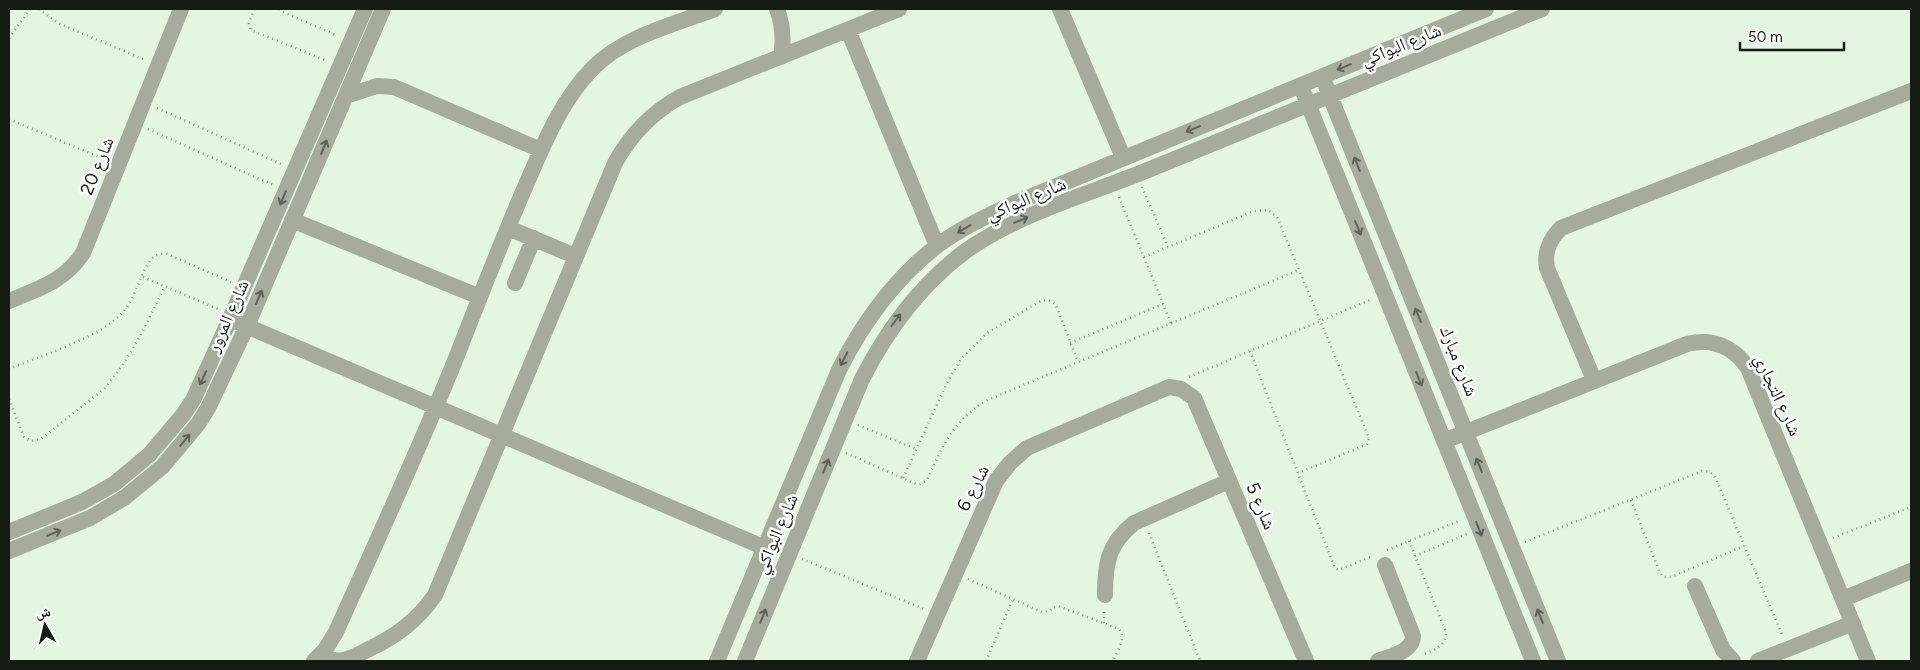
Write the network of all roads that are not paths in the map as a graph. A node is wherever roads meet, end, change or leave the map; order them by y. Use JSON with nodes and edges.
{"nodes":[{"id":1,"x":181,"y":9,"type":"edge"},
{"id":2,"x":365,"y":9,"type":"edge"},
{"id":3,"x":384,"y":9,"type":"edge"},
{"id":4,"x":715,"y":9,"type":"edge"},
{"id":5,"x":777,"y":9,"type":"edge"},
{"id":6,"x":899,"y":9,"type":"edge"},
{"id":7,"x":1060,"y":9,"type":"edge"},
{"id":8,"x":1486,"y":9,"type":"edge"},
{"id":9,"x":1542,"y":9,"type":"edge"},
{"id":10,"x":848,"y":30,"type":"junction"},
{"id":11,"x":781,"y":57,"type":"junction"},
{"id":12,"x":340,"y":67,"type":"junction"},
{"id":13,"x":356,"y":73,"type":"junction"},
{"id":14,"x":1321,"y":76,"type":"junction"},
{"id":15,"x":1300,"y":85,"type":"junction"},
{"id":16,"x":1911,"y":91,"type":"edge"},
{"id":17,"x":346,"y":96,"type":"junction"},
{"id":18,"x":1329,"y":96,"type":"junction"},
{"id":19,"x":1308,"y":104,"type":"junction"},
{"id":20,"x":541,"y":150,"type":"junction"},
{"id":21,"x":1123,"y":157,"type":"junction"},
{"id":22,"x":292,"y":220,"type":"junction"},
{"id":23,"x":508,"y":228,"type":"junction"},
{"id":24,"x":534,"y":238,"type":"junction"},
{"id":25,"x":938,"y":246,"type":"junction"},
{"id":26,"x":575,"y":256,"type":"junction"},
{"id":27,"x":515,"y":283,"type":"dead end"},
{"id":28,"x":480,"y":297,"type":"junction"},
{"id":29,"x":9,"y":301,"type":"edge"},
{"id":30,"x":231,"y":317,"type":"junction"},
{"id":31,"x":247,"y":326,"type":"junction"},
{"id":32,"x":1594,"y":380,"type":"junction"},
{"id":33,"x":1162,"y":389,"type":"joint"},
{"id":34,"x":436,"y":408,"type":"junction"},
{"id":35,"x":1466,"y":432,"type":"junction"},
{"id":36,"x":501,"y":436,"type":"junction"},
{"id":37,"x":1444,"y":441,"type":"junction"},
{"id":38,"x":1229,"y":481,"type":"junction"},
{"id":39,"x":9,"y":532,"type":"edge"},
{"id":40,"x":763,"y":547,"type":"junction"},
{"id":41,"x":9,"y":551,"type":"edge"},
{"id":42,"x":1385,"y":565,"type":"dead end"},
{"id":43,"x":1911,"y":571,"type":"edge"},
{"id":44,"x":1695,"y":586,"type":"dead end"},
{"id":45,"x":1104,"y":595,"type":"dead end"},
{"id":46,"x":1842,"y":599,"type":"junction"},
{"id":47,"x":1853,"y":623,"type":"junction"},
{"id":48,"x":317,"y":659,"type":"edge"},
{"id":49,"x":717,"y":661,"type":"edge"},
{"id":50,"x":745,"y":661,"type":"edge"},
{"id":51,"x":917,"y":661,"type":"edge"},
{"id":52,"x":1306,"y":661,"type":"edge"},
{"id":53,"x":1378,"y":661,"type":"edge"},
{"id":54,"x":1533,"y":661,"type":"edge"},
{"id":55,"x":1558,"y":661,"type":"edge"},
{"id":56,"x":1733,"y":661,"type":"edge"},
{"id":57,"x":1758,"y":661,"type":"edge"},
{"id":58,"x":1868,"y":661,"type":"edge"}],
"edges":[{"from":1,"to":29,"type":"street","name":"شارع 20"},
{"from":2,"to":12,"type":"street","name":"شارع المرور"},
{"from":3,"to":13,"type":"street","name":"شارع المرور"},
{"from":4,"to":20,"type":"street"},
{"from":5,"to":11,"type":"street"},
{"from":6,"to":10,"type":"street"},
{"from":7,"to":21,"type":"street"},
{"from":8,"to":14,"type":"street","name":"شارع البواكي","one_way":true},
{"from":9,"to":18,"type":"street","name":"شارع البواكي"},
{"from":10,"to":11,"type":"street"},
{"from":10,"to":25,"type":"street"},
{"from":11,"to":26,"type":"street"},
{"from":12,"to":13,"type":"street"},
{"from":12,"to":30,"type":"street","name":"شارع المرور","one_way":true},
{"from":13,"to":17,"type":"street","name":"شارع المرور"},
{"from":14,"to":15,"type":"street","name":"شارع البواكي"},
{"from":14,"to":18,"type":"street","name":"شارع مبارك"},
{"from":15,"to":19,"type":"street"},
{"from":15,"to":21,"type":"street","name":"شارع البواكي","one_way":true},
{"from":16,"to":32,"type":"street"},
{"from":17,"to":20,"type":"street"},
{"from":22,"to":17,"type":"street","name":"شارع المرور","one_way":true},
{"from":18,"to":19,"type":"street","name":"شارع البواكي"},
{"from":35,"to":18,"type":"street","name":"شارع مبارك","one_way":true},
{"from":19,"to":37,"type":"street","one_way":true},
{"from":50,"to":19,"type":"street","name":"شارع البواكي","one_way":true},
{"from":20,"to":23,"type":"street"},
{"from":21,"to":25,"type":"street","name":"شارع البواكي","one_way":true},
{"from":22,"to":28,"type":"street"},
{"from":31,"to":22,"type":"street","name":"شارع المرور","one_way":true},
{"from":23,"to":24,"type":"street"},
{"from":23,"to":28,"type":"street"},
{"from":24,"to":26,"type":"street"},
{"from":24,"to":27,"type":"street"},
{"from":25,"to":40,"type":"street","name":"شارع البواكي","one_way":true},
{"from":26,"to":36,"type":"street"},
{"from":28,"to":34,"type":"street"},
{"from":30,"to":31,"type":"street"},
{"from":30,"to":39,"type":"street","name":"شارع المرور","one_way":true},
{"from":31,"to":34,"type":"street"},
{"from":41,"to":31,"type":"street","name":"شارع المرور","one_way":true},
{"from":32,"to":35,"type":"street","name":"شارع التجاري"},
{"from":32,"to":46,"type":"street","name":"شارع التجاري"},
{"from":33,"to":38,"type":"street","name":"شارع 5"},
{"from":33,"to":51,"type":"street","name":"شارع 6"},
{"from":34,"to":36,"type":"street"},
{"from":34,"to":48,"type":"street"},
{"from":35,"to":37,"type":"street","name":"شارع التجاري"},
{"from":55,"to":35,"type":"street","name":"شارع مبارك","one_way":true},
{"from":36,"to":40,"type":"street"},
{"from":36,"to":48,"type":"street"},
{"from":37,"to":54,"type":"street","one_way":true},
{"from":38,"to":45,"type":"street"},
{"from":38,"to":52,"type":"street","name":"شارع 5"},
{"from":40,"to":49,"type":"street","name":"شارع البواكي"},
{"from":42,"to":53,"type":"street"},
{"from":43,"to":46,"type":"street"},
{"from":44,"to":56,"type":"street"},
{"from":46,"to":47,"type":"street","name":"شارع التجاري"},
{"from":47,"to":57,"type":"street"},
{"from":47,"to":58,"type":"street","name":"شارع التجاري"}]}
